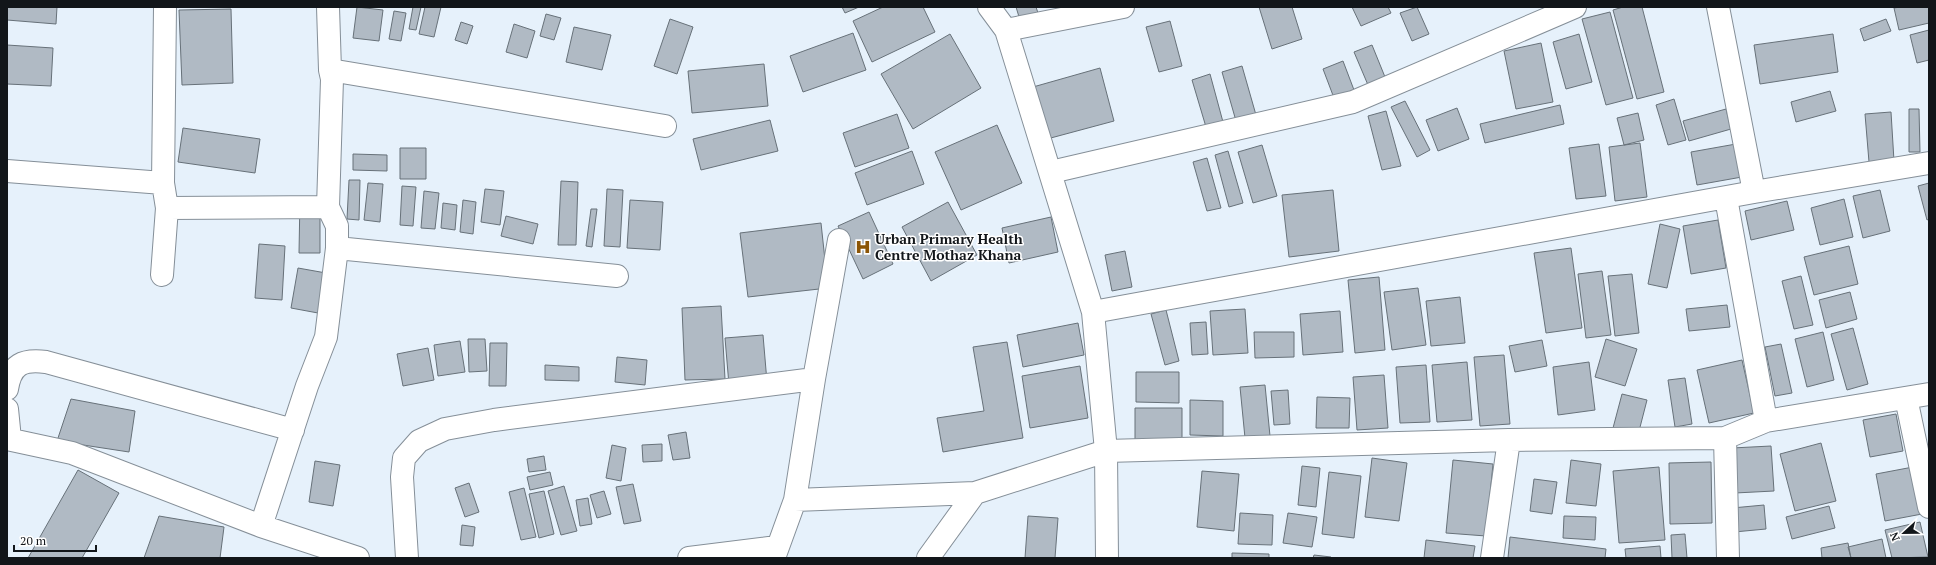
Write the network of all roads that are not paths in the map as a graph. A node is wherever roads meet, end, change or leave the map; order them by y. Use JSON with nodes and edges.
{"nodes":[{"id":1,"x":165,"y":7,"type":"edge"},
{"id":2,"x":328,"y":7,"type":"edge"},
{"id":3,"x":988,"y":7,"type":"edge"},
{"id":4,"x":1123,"y":7,"type":"edge"},
{"id":5,"x":1575,"y":7,"type":"edge"},
{"id":6,"x":1718,"y":7,"type":"edge"},
{"id":7,"x":1006,"y":30,"type":"junction"},
{"id":8,"x":330,"y":70,"type":"junction"},
{"id":9,"x":665,"y":126,"type":"dead end"},
{"id":10,"x":1929,"y":163,"type":"edge"},
{"id":11,"x":7,"y":171,"type":"edge"},
{"id":12,"x":1051,"y":172,"type":"junction"},
{"id":13,"x":163,"y":183,"type":"junction"},
{"id":14,"x":1754,"y":192,"type":"junction"},
{"id":15,"x":1726,"y":198,"type":"junction"},
{"id":16,"x":328,"y":207,"type":"junction"},
{"id":17,"x":168,"y":208,"type":"junction"},
{"id":18,"x":839,"y":240,"type":"dead end"},
{"id":19,"x":337,"y":248,"type":"junction"},
{"id":20,"x":162,"y":275,"type":"dead end"},
{"id":21,"x":617,"y":276,"type":"dead end"},
{"id":22,"x":1093,"y":312,"type":"junction"},
{"id":23,"x":814,"y":379,"type":"junction"},
{"id":24,"x":7,"y":389,"type":"edge"},
{"id":25,"x":1929,"y":394,"type":"edge"},
{"id":26,"x":1906,"y":398,"type":"junction"},
{"id":27,"x":7,"y":409,"type":"edge"},
{"id":28,"x":1766,"y":421,"type":"junction"},
{"id":29,"x":293,"y":430,"type":"junction"},
{"id":30,"x":1725,"y":438,"type":"junction"},
{"id":31,"x":8,"y":439,"type":"edge"},
{"id":32,"x":1509,"y":440,"type":"junction"},
{"id":33,"x":1106,"y":451,"type":"junction"},
{"id":34,"x":975,"y":493,"type":"junction"},
{"id":35,"x":795,"y":500,"type":"junction"},
{"id":36,"x":1929,"y":507,"type":"edge"},
{"id":37,"x":261,"y":526,"type":"junction"},
{"id":38,"x":776,"y":553,"type":"edge"},
{"id":39,"x":358,"y":558,"type":"edge"},
{"id":40,"x":407,"y":558,"type":"edge"},
{"id":41,"x":689,"y":558,"type":"edge"},
{"id":42,"x":928,"y":558,"type":"edge"},
{"id":43,"x":1107,"y":558,"type":"edge"},
{"id":44,"x":1492,"y":558,"type":"edge"},
{"id":45,"x":1728,"y":558,"type":"edge"}],
"edges":[{"from":1,"to":13,"type":"street"},
{"from":2,"to":8,"type":"street"},
{"from":3,"to":7,"type":"street"},
{"from":4,"to":7,"type":"street"},
{"from":5,"to":12,"type":"street"},
{"from":6,"to":14,"type":"street"},
{"from":7,"to":12,"type":"street"},
{"from":8,"to":9,"type":"street"},
{"from":8,"to":16,"type":"street"},
{"from":10,"to":14,"type":"street"},
{"from":11,"to":13,"type":"street"},
{"from":12,"to":22,"type":"street"},
{"from":13,"to":17,"type":"street"},
{"from":14,"to":15,"type":"street"},
{"from":15,"to":22,"type":"street"},
{"from":15,"to":28,"type":"street"},
{"from":16,"to":17,"type":"street"},
{"from":16,"to":19,"type":"street"},
{"from":17,"to":20,"type":"street"},
{"from":18,"to":23,"type":"street"},
{"from":19,"to":21,"type":"street"},
{"from":19,"to":29,"type":"street"},
{"from":22,"to":33,"type":"street"},
{"from":23,"to":35,"type":"street"},
{"from":23,"to":40,"type":"street"},
{"from":24,"to":29,"type":"street"},
{"from":25,"to":26,"type":"street"},
{"from":26,"to":28,"type":"street"},
{"from":26,"to":36,"type":"street"},
{"from":27,"to":31,"type":"street"},
{"from":28,"to":30,"type":"street"},
{"from":29,"to":37,"type":"street"},
{"from":30,"to":32,"type":"street"},
{"from":30,"to":45,"type":"street"},
{"from":31,"to":37,"type":"street"},
{"from":32,"to":33,"type":"street"},
{"from":32,"to":44,"type":"street"},
{"from":33,"to":34,"type":"street"},
{"from":33,"to":43,"type":"street"},
{"from":34,"to":35,"type":"street"},
{"from":34,"to":42,"type":"street"},
{"from":35,"to":38,"type":"street"},
{"from":37,"to":39,"type":"street"},
{"from":38,"to":41,"type":"street"}]}
